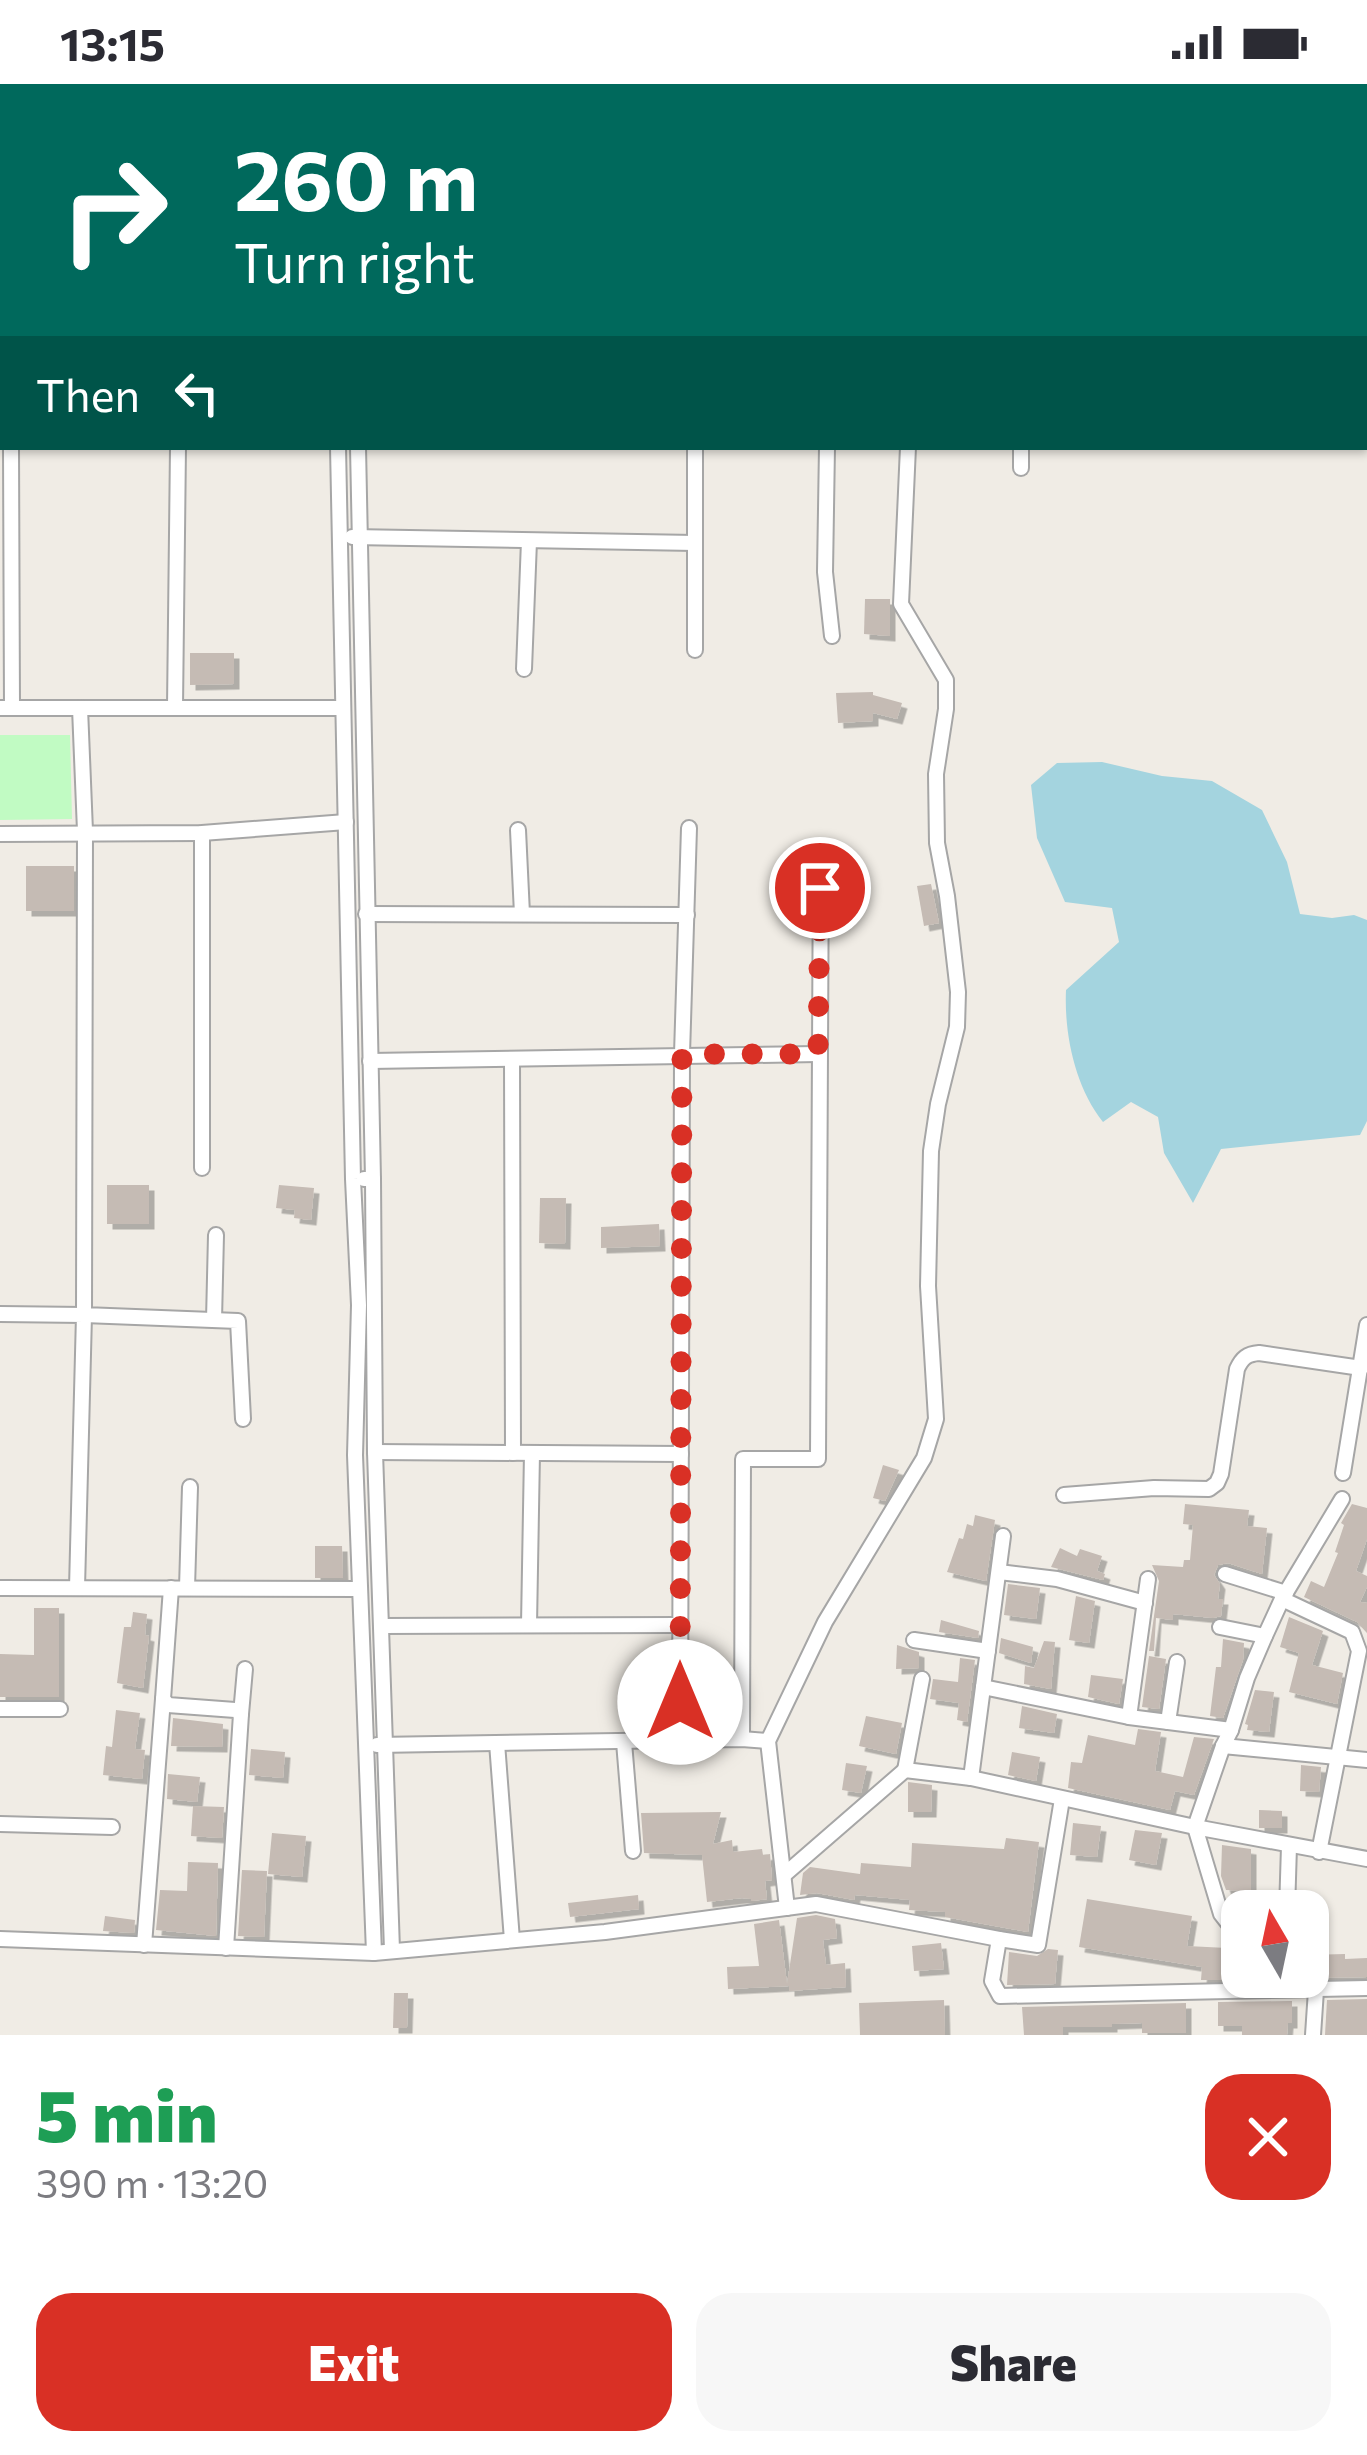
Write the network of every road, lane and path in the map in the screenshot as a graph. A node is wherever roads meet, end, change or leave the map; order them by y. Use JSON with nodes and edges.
{"nodes":[{"id":1,"x":10,"y":450,"type":"edge"},
{"id":2,"x":178,"y":450,"type":"edge"},
{"id":3,"x":338,"y":450,"type":"edge"},
{"id":4,"x":358,"y":450,"type":"edge"},
{"id":5,"x":695,"y":450,"type":"edge"},
{"id":6,"x":827,"y":450,"type":"edge"},
{"id":7,"x":908,"y":450,"type":"edge"},
{"id":8,"x":1021,"y":450,"type":"edge"},
{"id":9,"x":1021,"y":468,"type":"dead end"},
{"id":10,"x":340,"y":537,"type":"junction"},
{"id":11,"x":360,"y":537,"type":"junction"},
{"id":12,"x":529,"y":541,"type":"junction"},
{"id":13,"x":695,"y":543,"type":"junction"},
{"id":14,"x":832,"y":636,"type":"dead end"},
{"id":15,"x":695,"y":650,"type":"dead end"},
{"id":16,"x":524,"y":669,"type":"dead end"},
{"id":17,"x":175,"y":707,"type":"junction"},
{"id":18,"x":6,"y":708,"type":"edge"},
{"id":19,"x":80,"y":708,"type":"junction"},
{"id":20,"x":343,"y":708,"type":"junction"},
{"id":21,"x":346,"y":822,"type":"junction"},
{"id":22,"x":688,"y":828,"type":"dead end"},
{"id":23,"x":518,"y":830,"type":"dead end"},
{"id":24,"x":85,"y":831,"type":"junction"},
{"id":25,"x":202,"y":832,"type":"junction"},
{"id":26,"x":0,"y":834,"type":"edge"},
{"id":27,"x":821,"y":847,"type":"dead end"},
{"id":28,"x":366,"y":914,"type":"junction"},
{"id":29,"x":522,"y":914,"type":"junction"},
{"id":30,"x":687,"y":915,"type":"junction"},
{"id":31,"x":682,"y":1054,"type":"junction"},
{"id":32,"x":818,"y":1054,"type":"junction"},
{"id":33,"x":512,"y":1060,"type":"junction"},
{"id":34,"x":370,"y":1061,"type":"junction"},
{"id":35,"x":202,"y":1168,"type":"dead end"},
{"id":36,"x":352,"y":1179,"type":"junction"},
{"id":37,"x":373,"y":1179,"type":"junction"},
{"id":38,"x":216,"y":1235,"type":"dead end"},
{"id":39,"x":366,"y":1305,"type":"junction"},
{"id":40,"x":0,"y":1314,"type":"edge"},
{"id":41,"x":84,"y":1315,"type":"junction"},
{"id":42,"x":214,"y":1320,"type":"junction"},
{"id":43,"x":1367,"y":1325,"type":"edge"},
{"id":44,"x":1360,"y":1368,"type":"junction"},
{"id":45,"x":243,"y":1420,"type":"dead end"},
{"id":46,"x":375,"y":1452,"type":"junction"},
{"id":47,"x":513,"y":1453,"type":"junction"},
{"id":48,"x":532,"y":1453,"type":"junction"},
{"id":49,"x":681,"y":1454,"type":"junction"},
{"id":50,"x":1343,"y":1473,"type":"dead end"},
{"id":51,"x":190,"y":1487,"type":"dead end"},
{"id":52,"x":1064,"y":1495,"type":"dead end"},
{"id":53,"x":1342,"y":1499,"type":"dead end"},
{"id":54,"x":1004,"y":1536,"type":"dead end"},
{"id":55,"x":998,"y":1572,"type":"junction"},
{"id":56,"x":1226,"y":1574,"type":"dead end"},
{"id":57,"x":1148,"y":1579,"type":"dead end"},
{"id":58,"x":0,"y":1588,"type":"edge"},
{"id":59,"x":77,"y":1588,"type":"junction"},
{"id":60,"x":179,"y":1588,"type":"junction"},
{"id":61,"x":360,"y":1589,"type":"junction"},
{"id":62,"x":1284,"y":1596,"type":"junction"},
{"id":63,"x":1145,"y":1603,"type":"junction"},
{"id":64,"x":529,"y":1625,"type":"junction"},
{"id":65,"x":680,"y":1625,"type":"junction"},
{"id":66,"x":382,"y":1626,"type":"junction"},
{"id":67,"x":1220,"y":1628,"type":"dead end"},
{"id":68,"x":1265,"y":1636,"type":"junction"},
{"id":69,"x":914,"y":1640,"type":"dead end"},
{"id":70,"x":988,"y":1651,"type":"junction"},
{"id":71,"x":1177,"y":1663,"type":"dead end"},
{"id":72,"x":245,"y":1669,"type":"dead end"},
{"id":73,"x":922,"y":1679,"type":"dead end"},
{"id":74,"x":983,"y":1687,"type":"junction"},
{"id":75,"x":163,"y":1699,"type":"junction"},
{"id":76,"x":0,"y":1709,"type":"edge"},
{"id":77,"x":59,"y":1709,"type":"dead end"},
{"id":78,"x":241,"y":1714,"type":"junction"},
{"id":79,"x":1130,"y":1717,"type":"junction"},
{"id":80,"x":1168,"y":1722,"type":"junction"},
{"id":81,"x":1232,"y":1730,"type":"junction"},
{"id":82,"x":742,"y":1739,"type":"junction"},
{"id":83,"x":680,"y":1741,"type":"junction"},
{"id":84,"x":768,"y":1741,"type":"junction"},
{"id":85,"x":623,"y":1742,"type":"junction"},
{"id":86,"x":497,"y":1744,"type":"junction"},
{"id":87,"x":366,"y":1745,"type":"junction"},
{"id":88,"x":386,"y":1745,"type":"junction"},
{"id":89,"x":1223,"y":1746,"type":"junction"},
{"id":90,"x":1339,"y":1757,"type":"junction"},
{"id":91,"x":1367,"y":1760,"type":"edge"},
{"id":92,"x":905,"y":1770,"type":"junction"},
{"id":93,"x":971,"y":1778,"type":"junction"},
{"id":94,"x":1062,"y":1799,"type":"junction"},
{"id":95,"x":0,"y":1824,"type":"edge"},
{"id":96,"x":112,"y":1827,"type":"dead end"},
{"id":97,"x":1195,"y":1827,"type":"junction"},
{"id":98,"x":1289,"y":1846,"type":"junction"},
{"id":99,"x":633,"y":1851,"type":"dead end"},
{"id":100,"x":1319,"y":1852,"type":"junction"},
{"id":101,"x":1367,"y":1859,"type":"edge"},
{"id":102,"x":784,"y":1875,"type":"junction"},
{"id":103,"x":1288,"y":1890,"type":"edge"},
{"id":104,"x":787,"y":1908,"type":"junction"},
{"id":105,"x":1221,"y":1914,"type":"edge"},
{"id":106,"x":0,"y":1939,"type":"edge"},
{"id":107,"x":999,"y":1939,"type":"junction"},
{"id":108,"x":512,"y":1940,"type":"junction"},
{"id":109,"x":144,"y":1945,"type":"junction"},
{"id":110,"x":226,"y":1948,"type":"junction"},
{"id":111,"x":392,"y":1950,"type":"junction"},
{"id":112,"x":374,"y":1953,"type":"junction"},
{"id":113,"x":1221,"y":1985,"type":"edge"},
{"id":114,"x":1367,"y":1988,"type":"edge"},
{"id":115,"x":1329,"y":1989,"type":"edge"},
{"id":116,"x":1315,"y":1998,"type":"edge"},
{"id":117,"x":1312,"y":2035,"type":"edge"}],
"edges":[{"from":1,"to":18,"type":"street"},
{"from":2,"to":17,"type":"street"},
{"from":3,"to":10,"type":"street"},
{"from":4,"to":11,"type":"street"},
{"from":5,"to":13,"type":"street"},
{"from":6,"to":14,"type":"street"},
{"from":7,"to":84,"type":"street"},
{"from":8,"to":9,"type":"street"},
{"from":10,"to":11,"type":"street"},
{"from":10,"to":20,"type":"street"},
{"from":11,"to":12,"type":"street"},
{"from":11,"to":28,"type":"street"},
{"from":12,"to":13,"type":"street"},
{"from":12,"to":16,"type":"street"},
{"from":13,"to":15,"type":"street"},
{"from":17,"to":19,"type":"street"},
{"from":17,"to":20,"type":"street"},
{"from":18,"to":19,"type":"street"},
{"from":19,"to":24,"type":"street"},
{"from":20,"to":21,"type":"street"},
{"from":21,"to":25,"type":"street"},
{"from":21,"to":36,"type":"street"},
{"from":22,"to":30,"type":"street"},
{"from":23,"to":29,"type":"street"},
{"from":24,"to":25,"type":"street"},
{"from":24,"to":26,"type":"street"},
{"from":24,"to":41,"type":"street"},
{"from":25,"to":35,"type":"street"},
{"from":27,"to":32,"type":"street"},
{"from":28,"to":29,"type":"street"},
{"from":28,"to":34,"type":"street"},
{"from":29,"to":30,"type":"street"},
{"from":30,"to":31,"type":"street"},
{"from":31,"to":32,"type":"street"},
{"from":31,"to":33,"type":"street"},
{"from":31,"to":49,"type":"street"},
{"from":32,"to":82,"type":"street"},
{"from":33,"to":34,"type":"street"},
{"from":33,"to":47,"type":"street"},
{"from":34,"to":37,"type":"street"},
{"from":36,"to":37,"type":"street"},
{"from":36,"to":39,"type":"street"},
{"from":37,"to":39,"type":"street"},
{"from":38,"to":42,"type":"street"},
{"from":39,"to":46,"type":"street"},
{"from":39,"to":61,"type":"street"},
{"from":40,"to":41,"type":"street"},
{"from":41,"to":42,"type":"street"},
{"from":41,"to":59,"type":"street"},
{"from":42,"to":45,"type":"street"},
{"from":43,"to":44,"type":"street"},
{"from":44,"to":50,"type":"street"},
{"from":44,"to":52,"type":"street"},
{"from":46,"to":47,"type":"street"},
{"from":46,"to":66,"type":"street"},
{"from":47,"to":48,"type":"street"},
{"from":48,"to":49,"type":"street"},
{"from":48,"to":64,"type":"street"},
{"from":49,"to":65,"type":"street"},
{"from":51,"to":60,"type":"street"},
{"from":53,"to":62,"type":"street"},
{"from":54,"to":55,"type":"street"},
{"from":55,"to":63,"type":"street"},
{"from":55,"to":70,"type":"street"},
{"from":56,"to":62,"type":"street"},
{"from":57,"to":63,"type":"street"},
{"from":58,"to":59,"type":"street"},
{"from":59,"to":60,"type":"street"},
{"from":60,"to":61,"type":"street"},
{"from":60,"to":75,"type":"street"},
{"from":61,"to":87,"type":"street"},
{"from":62,"to":68,"type":"street"},
{"from":62,"to":90,"type":"street"},
{"from":63,"to":79,"type":"street"},
{"from":64,"to":65,"type":"street"},
{"from":64,"to":66,"type":"street"},
{"from":65,"to":83,"type":"street"},
{"from":66,"to":88,"type":"street"},
{"from":67,"to":68,"type":"street"},
{"from":68,"to":81,"type":"street"},
{"from":69,"to":70,"type":"street"},
{"from":70,"to":74,"type":"street"},
{"from":71,"to":80,"type":"street"},
{"from":72,"to":78,"type":"street"},
{"from":73,"to":92,"type":"street"},
{"from":74,"to":79,"type":"street"},
{"from":74,"to":93,"type":"street"},
{"from":75,"to":78,"type":"street"},
{"from":75,"to":109,"type":"street"},
{"from":76,"to":77,"type":"street"},
{"from":78,"to":110,"type":"street"},
{"from":79,"to":80,"type":"street"},
{"from":80,"to":81,"type":"street"},
{"from":81,"to":89,"type":"street"},
{"from":82,"to":83,"type":"street"},
{"from":82,"to":84,"type":"street"},
{"from":83,"to":85,"type":"street"},
{"from":84,"to":102,"type":"street"},
{"from":85,"to":86,"type":"street"},
{"from":85,"to":99,"type":"street"},
{"from":86,"to":88,"type":"street"},
{"from":86,"to":108,"type":"street"},
{"from":87,"to":88,"type":"street"},
{"from":87,"to":112,"type":"street"},
{"from":88,"to":111,"type":"street"},
{"from":89,"to":90,"type":"street"},
{"from":89,"to":97,"type":"street"},
{"from":90,"to":91,"type":"street"},
{"from":90,"to":100,"type":"street"},
{"from":92,"to":93,"type":"street"},
{"from":92,"to":102,"type":"street"},
{"from":93,"to":94,"type":"street"},
{"from":94,"to":97,"type":"street"},
{"from":94,"to":107,"type":"street"},
{"from":95,"to":96,"type":"street"},
{"from":97,"to":98,"type":"street"},
{"from":97,"to":105,"type":"street"},
{"from":98,"to":100,"type":"street"},
{"from":98,"to":103,"type":"street"},
{"from":100,"to":101,"type":"street"},
{"from":102,"to":104,"type":"street"},
{"from":104,"to":107,"type":"street"},
{"from":104,"to":108,"type":"street"},
{"from":106,"to":109,"type":"street"},
{"from":107,"to":113,"type":"street"},
{"from":108,"to":111,"type":"street"},
{"from":109,"to":110,"type":"street"},
{"from":110,"to":112,"type":"street"},
{"from":111,"to":112,"type":"street"},
{"from":114,"to":115,"type":"street"},
{"from":116,"to":117,"type":"street"}]}
